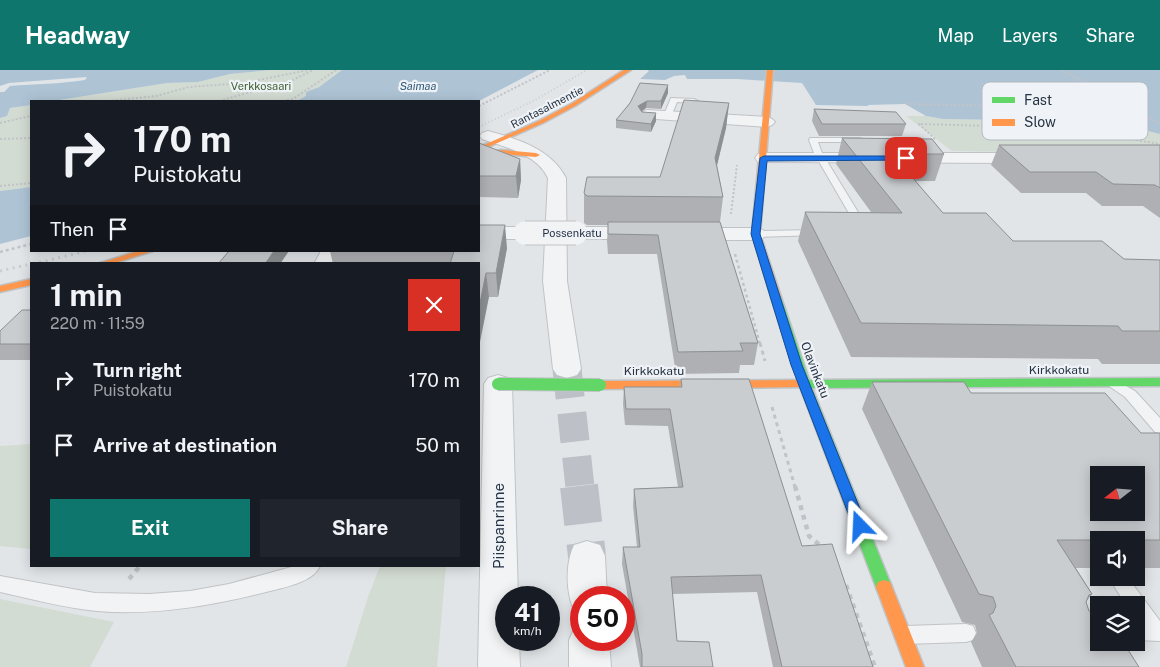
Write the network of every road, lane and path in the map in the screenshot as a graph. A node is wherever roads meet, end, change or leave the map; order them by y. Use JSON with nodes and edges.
{"nodes":[{"id":1,"x":308,"y":70,"type":"edge"},
{"id":2,"x":313,"y":70,"type":"edge"},
{"id":3,"x":336,"y":70,"type":"edge"},
{"id":4,"x":550,"y":70,"type":"edge"},
{"id":5,"x":611,"y":70,"type":"edge"},
{"id":6,"x":770,"y":70,"type":"edge"},
{"id":7,"x":1062,"y":70,"type":"edge"},
{"id":8,"x":627,"y":71,"type":"edge"},
{"id":9,"x":1084,"y":82,"type":"edge"},
{"id":10,"x":244,"y":83,"type":"junction"},
{"id":11,"x":260,"y":90,"type":"junction"},
{"id":12,"x":695,"y":92,"type":"dead end"},
{"id":13,"x":118,"y":100,"type":"edge"},
{"id":14,"x":223,"y":100,"type":"edge"},
{"id":15,"x":288,"y":100,"type":"edge"},
{"id":16,"x":694,"y":101,"type":"junction"},
{"id":17,"x":906,"y":104,"type":"dead end"},
{"id":18,"x":480,"y":105,"type":"edge"},
{"id":19,"x":982,"y":105,"type":"edge"},
{"id":20,"x":647,"y":115,"type":"edge"},
{"id":21,"x":30,"y":116,"type":"edge"},
{"id":22,"x":667,"y":116,"type":"junction"},
{"id":23,"x":1148,"y":117,"type":"edge"},
{"id":24,"x":691,"y":118,"type":"junction"},
{"id":25,"x":541,"y":122,"type":"junction"},
{"id":26,"x":767,"y":122,"type":"junction"},
{"id":27,"x":0,"y":124,"type":"edge"},
{"id":28,"x":1160,"y":124,"type":"edge"},
{"id":29,"x":982,"y":126,"type":"edge"},
{"id":30,"x":30,"y":138,"type":"edge"},
{"id":31,"x":0,"y":139,"type":"edge"},
{"id":32,"x":873,"y":140,"type":"edge"},
{"id":33,"x":1136,"y":140,"type":"edge"},
{"id":34,"x":486,"y":141,"type":"edge"},
{"id":35,"x":1160,"y":144,"type":"edge"},
{"id":36,"x":942,"y":149,"type":"junction"},
{"id":37,"x":543,"y":154,"type":"junction"},
{"id":38,"x":480,"y":155,"type":"edge"},
{"id":39,"x":764,"y":158,"type":"junction"},
{"id":40,"x":822,"y":158,"type":"junction"},
{"id":41,"x":1046,"y":158,"type":"edge"},
{"id":42,"x":30,"y":183,"type":"edge"},
{"id":43,"x":0,"y":186,"type":"edge"},
{"id":44,"x":480,"y":233,"type":"edge"},
{"id":45,"x":828,"y":233,"type":"edge"},
{"id":46,"x":730,"y":234,"type":"junction"},
{"id":47,"x":756,"y":234,"type":"junction"},
{"id":48,"x":856,"y":234,"type":"edge"},
{"id":49,"x":30,"y":244,"type":"edge"},
{"id":50,"x":0,"y":252,"type":"edge"},
{"id":51,"x":145,"y":252,"type":"edge"},
{"id":52,"x":108,"y":262,"type":"edge"},
{"id":53,"x":30,"y":282,"type":"edge"},
{"id":54,"x":0,"y":289,"type":"edge"},
{"id":55,"x":567,"y":369,"type":"tunnel mouth"},
{"id":56,"x":1160,"y":382,"type":"edge"},
{"id":57,"x":493,"y":384,"type":"joint"},
{"id":58,"x":805,"y":384,"type":"junction"},
{"id":59,"x":1113,"y":384,"type":"junction"},
{"id":60,"x":769,"y":385,"type":"junction"},
{"id":61,"x":1160,"y":428,"type":"edge"},
{"id":62,"x":823,"y":548,"type":"edge"},
{"id":63,"x":587,"y":556,"type":"tunnel mouth"},
{"id":64,"x":309,"y":567,"type":"edge"},
{"id":65,"x":844,"y":579,"type":"edge"},
{"id":66,"x":0,"y":584,"type":"edge"},
{"id":67,"x":588,"y":586,"type":"edge"},
{"id":68,"x":1124,"y":586,"type":"edge"},
{"id":69,"x":1145,"y":631,"type":"edge"},
{"id":70,"x":966,"y":632,"type":"dead end"},
{"id":71,"x":1158,"y":632,"type":"edge"},
{"id":72,"x":902,"y":635,"type":"junction"},
{"id":73,"x":590,"y":651,"type":"edge"},
{"id":74,"x":499,"y":667,"type":"edge"},
{"id":75,"x":590,"y":667,"type":"edge"},
{"id":76,"x":875,"y":667,"type":"edge"},
{"id":77,"x":914,"y":667,"type":"edge"}],
"edges":[{"from":1,"to":10,"type":"path"},
{"from":2,"to":11,"type":"path"},
{"from":3,"to":15,"type":"path"},
{"from":4,"to":18,"type":"path"},
{"from":5,"to":34,"type":"main road","name":"Rantasalmentie"},
{"from":6,"to":26,"type":"main road","name":"Olavinkatu"},
{"from":7,"to":9,"type":"path"},
{"from":8,"to":25,"type":"main road","name":"Rantasalmentie"},
{"from":10,"to":11,"type":"path"},
{"from":10,"to":13,"type":"path"},
{"from":11,"to":14,"type":"path"},
{"from":12,"to":16,"type":"lane"},
{"from":16,"to":22,"type":"lane"},
{"from":16,"to":24,"type":"lane"},
{"from":17,"to":19,"type":"path"},
{"from":20,"to":22,"type":"street"},
{"from":21,"to":27,"type":"path"},
{"from":22,"to":24,"type":"street"},
{"from":23,"to":28,"type":"path"},
{"from":24,"to":26,"type":"street"},
{"from":25,"to":34,"type":"main road","name":"Rantasalmentie"},
{"from":25,"to":37,"type":"main road"},
{"from":26,"to":39,"type":"main road","name":"Olavinkatu"},
{"from":29,"to":36,"type":"path"},
{"from":30,"to":31,"type":"path"},
{"from":32,"to":40,"type":"lane"},
{"from":33,"to":35,"type":"path"},
{"from":34,"to":37,"type":"street"},
{"from":36,"to":40,"type":"street"},
{"from":36,"to":41,"type":"street"},
{"from":37,"to":38,"type":"main road"},
{"from":37,"to":55,"type":"street"},
{"from":39,"to":40,"type":"street"},
{"from":39,"to":47,"type":"main road","name":"Olavinkatu"},
{"from":40,"to":48,"type":"lane"},
{"from":42,"to":43,"type":"path"},
{"from":44,"to":46,"type":"street","name":"Possenkatu","bridge":true},
{"from":45,"to":47,"type":"lane"},
{"from":46,"to":47,"type":"street","name":"Possenkatu"},
{"from":46,"to":60,"type":"path"},
{"from":47,"to":58,"type":"main road","name":"Olavinkatu"},
{"from":49,"to":50,"type":"path"},
{"from":51,"to":52,"type":"main road"},
{"from":53,"to":54,"type":"main road"},
{"from":56,"to":59,"type":"main road","name":"Kirkkokatu"},
{"from":57,"to":60,"type":"main road","name":"Kirkkokatu","bridge":true},
{"from":57,"to":74,"type":"street","name":"Piispanrinne"},
{"from":58,"to":59,"type":"main road","name":"Kirkkokatu"},
{"from":58,"to":60,"type":"main road","name":"Kirkkokatu"},
{"from":58,"to":72,"type":"main road","name":"Olavinkatu"},
{"from":59,"to":61,"type":"lane"},
{"from":60,"to":62,"type":"path"},
{"from":63,"to":67,"type":"street"},
{"from":64,"to":66,"type":"lane"},
{"from":65,"to":76,"type":"path"},
{"from":68,"to":71,"type":"lane"},
{"from":69,"to":71,"type":"lane"},
{"from":70,"to":72,"type":"lane"},
{"from":72,"to":77,"type":"main road","name":"Olavinkatu"},
{"from":73,"to":75,"type":"street"}]}
